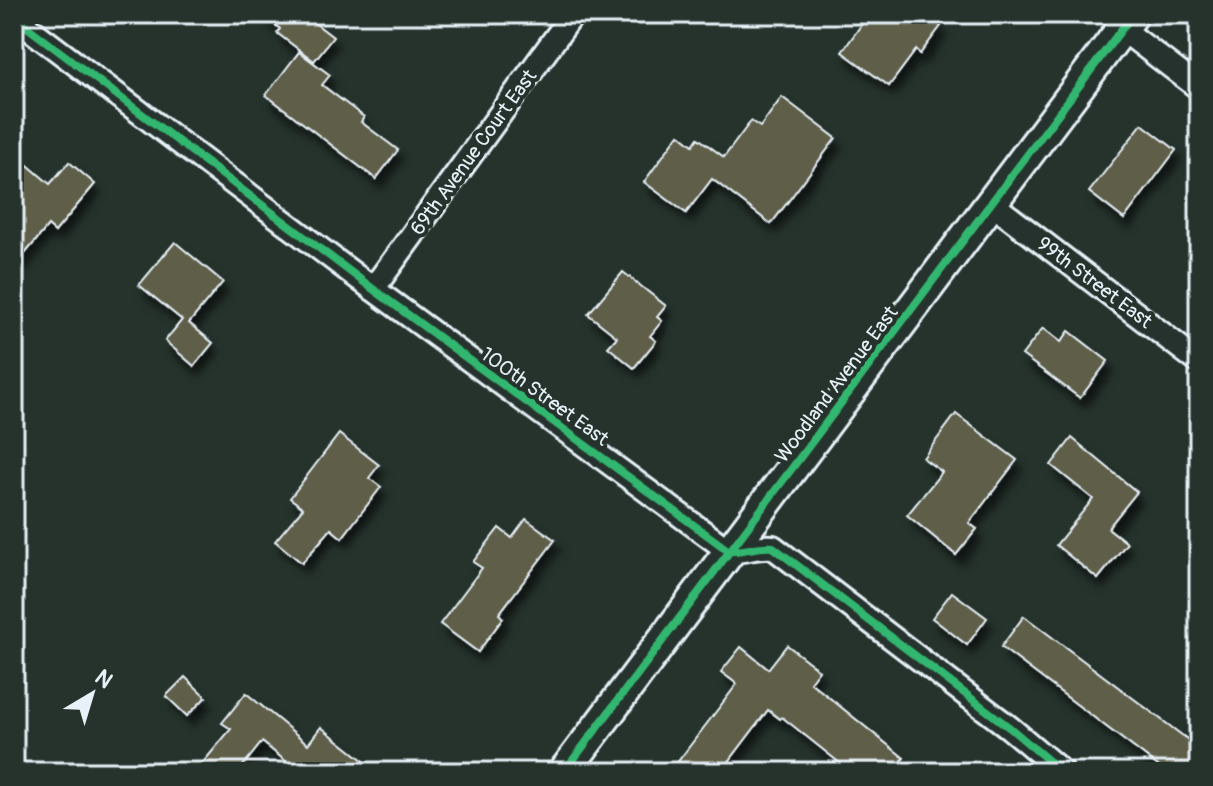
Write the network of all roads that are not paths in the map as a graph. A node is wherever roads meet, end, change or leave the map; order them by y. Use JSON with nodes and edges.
{"nodes":[{"id":1,"x":573,"y":14,"type":"edge"},
{"id":2,"x":14,"y":17,"type":"edge"},
{"id":3,"x":1127,"y":21,"type":"edge"},
{"id":4,"x":1199,"y":88,"type":"edge"},
{"id":5,"x":991,"y":203,"type":"junction"},
{"id":6,"x":373,"y":289,"type":"junction"},
{"id":7,"x":1199,"y":362,"type":"edge"},
{"id":8,"x":729,"y":551,"type":"junction"},
{"id":9,"x":564,"y":772,"type":"edge"},
{"id":10,"x":1062,"y":772,"type":"edge"}],
"edges":[{"from":1,"to":6,"type":"street","name":"69th Avenue Court East"},
{"from":2,"to":6,"type":"street","name":"100th Street East"},
{"from":3,"to":4,"type":"street"},
{"from":3,"to":5,"type":"street","name":"Woodland Avenue East"},
{"from":5,"to":7,"type":"street","name":"99th Street East"},
{"from":5,"to":8,"type":"street","name":"Woodland Avenue East"},
{"from":6,"to":8,"type":"street","name":"100th Street East"},
{"from":8,"to":9,"type":"street","name":"Woodland Avenue East"},
{"from":8,"to":10,"type":"street"}]}
